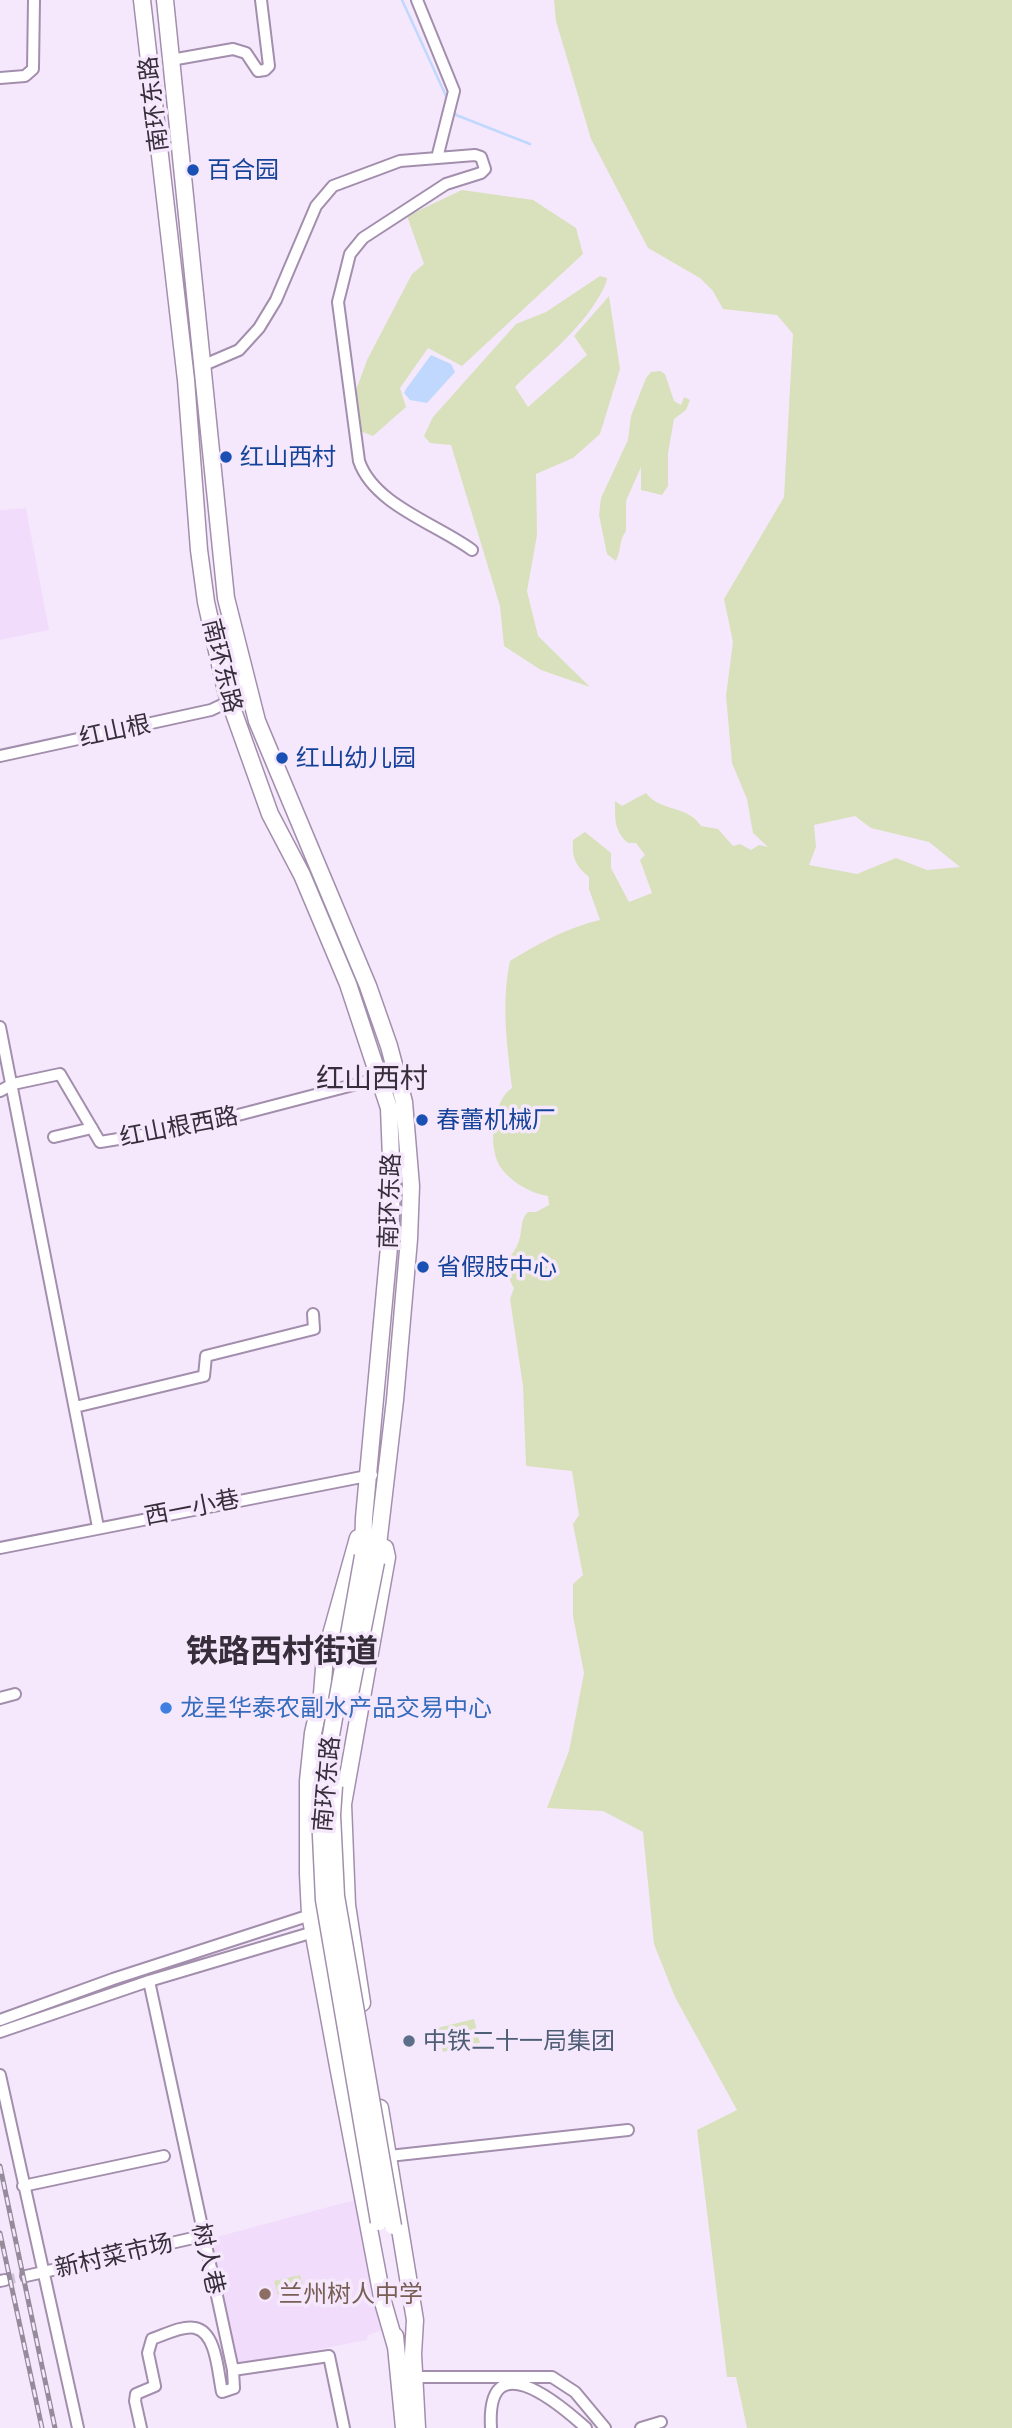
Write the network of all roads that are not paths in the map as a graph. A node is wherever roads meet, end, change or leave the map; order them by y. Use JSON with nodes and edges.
{"nodes":[{"id":1,"x":34,"y":0,"type":"edge"},
{"id":2,"x":142,"y":0,"type":"edge"},
{"id":3,"x":165,"y":0,"type":"edge"},
{"id":4,"x":261,"y":0,"type":"edge"},
{"id":5,"x":417,"y":0,"type":"edge"},
{"id":6,"x":171,"y":60,"type":"junction"},
{"id":7,"x":0,"y":78,"type":"edge"},
{"id":8,"x":437,"y":158,"type":"junction"},
{"id":9,"x":204,"y":365,"type":"junction"},
{"id":10,"x":472,"y":550,"type":"dead end"},
{"id":11,"x":248,"y":696,"type":"junction"},
{"id":12,"x":228,"y":702,"type":"junction"},
{"id":13,"x":0,"y":756,"type":"edge"},
{"id":14,"x":0,"y":1027,"type":"edge"},
{"id":15,"x":380,"y":1078,"type":"junction"},
{"id":16,"x":13,"y":1084,"type":"junction"},
{"id":17,"x":0,"y":1091,"type":"edge"},
{"id":18,"x":92,"y":1128,"type":"junction"},
{"id":19,"x":54,"y":1137,"type":"dead end"},
{"id":20,"x":313,"y":1314,"type":"dead end"},
{"id":21,"x":75,"y":1407,"type":"junction"},
{"id":22,"x":377,"y":1474,"type":"junction"},
{"id":23,"x":372,"y":1521,"type":"junction"},
{"id":24,"x":97,"y":1527,"type":"junction"},
{"id":25,"x":0,"y":1548,"type":"edge"},
{"id":26,"x":15,"y":1694,"type":"dead end"},
{"id":27,"x":0,"y":1698,"type":"edge"},
{"id":28,"x":347,"y":1905,"type":"junction"},
{"id":29,"x":310,"y":1914,"type":"junction"},
{"id":30,"x":350,"y":1924,"type":"junction"},
{"id":31,"x":314,"y":1932,"type":"junction"},
{"id":32,"x":149,"y":1981,"type":"junction"},
{"id":33,"x":0,"y":2021,"type":"edge"},
{"id":34,"x":0,"y":2032,"type":"edge"},
{"id":35,"x":0,"y":2075,"type":"edge"},
{"id":36,"x":628,"y":2130,"type":"dead end"},
{"id":37,"x":164,"y":2156,"type":"dead end"},
{"id":38,"x":389,"y":2156,"type":"junction"},
{"id":39,"x":23,"y":2186,"type":"junction"},
{"id":40,"x":386,"y":2224,"type":"junction"},
{"id":41,"x":202,"y":2236,"type":"junction"},
{"id":42,"x":45,"y":2272,"type":"junction"},
{"id":43,"x":26,"y":2276,"type":"tunnel mouth"},
{"id":44,"x":396,"y":2347,"type":"junction"},
{"id":45,"x":413,"y":2354,"type":"junction"},
{"id":46,"x":233,"y":2370,"type":"junction"},
{"id":47,"x":414,"y":2377,"type":"junction"},
{"id":48,"x":513,"y":2381,"type":"junction"},
{"id":49,"x":661,"y":2422,"type":"dead end"},
{"id":50,"x":78,"y":2428,"type":"edge"},
{"id":51,"x":141,"y":2428,"type":"edge"},
{"id":52,"x":344,"y":2428,"type":"edge"},
{"id":53,"x":404,"y":2428,"type":"edge"},
{"id":54,"x":417,"y":2428,"type":"edge"},
{"id":55,"x":491,"y":2428,"type":"edge"},
{"id":56,"x":586,"y":2428,"type":"edge"},
{"id":57,"x":606,"y":2428,"type":"edge"},
{"id":58,"x":641,"y":2428,"type":"edge"}],
"edges":[{"from":1,"to":7,"type":"street"},
{"from":2,"to":12,"type":"highway","name":"南环东路"},
{"from":3,"to":6,"type":"highway","name":"南环东路"},
{"from":4,"to":6,"type":"street"},
{"from":5,"to":8,"type":"street"},
{"from":6,"to":9,"type":"highway","name":"南环东路"},
{"from":8,"to":9,"type":"street"},
{"from":8,"to":10,"type":"street"},
{"from":9,"to":11,"type":"highway","name":"南环东路"},
{"from":11,"to":12,"type":"highway"},
{"from":11,"to":22,"type":"highway","name":"南环东路"},
{"from":12,"to":13,"type":"street","name":"红山根"},
{"from":12,"to":15,"type":"highway","name":"南环东路"},
{"from":14,"to":16,"type":"street"},
{"from":15,"to":18,"type":"street","name":"红山根西路"},
{"from":15,"to":22,"type":"highway","name":"南环东路"},
{"from":16,"to":17,"type":"street"},
{"from":16,"to":18,"type":"street","name":"红山根西路"},
{"from":16,"to":21,"type":"street"},
{"from":18,"to":19,"type":"street"},
{"from":20,"to":21,"type":"street"},
{"from":21,"to":24,"type":"street"},
{"from":22,"to":23,"type":"highway","name":"南环东路"},
{"from":22,"to":24,"type":"street","name":"西一小巷"},
{"from":23,"to":28,"type":"highway","name":"南环东路"},
{"from":23,"to":29,"type":"highway"},
{"from":23,"to":40,"type":"highway","name":"南环东路","bridge":true},
{"from":24,"to":25,"type":"street","name":"西一小巷"},
{"from":26,"to":27,"type":"street"},
{"from":28,"to":29,"type":"street"},
{"from":28,"to":30,"type":"highway","name":"南环东路"},
{"from":29,"to":31,"type":"highway"},
{"from":29,"to":33,"type":"street"},
{"from":30,"to":31,"type":"street"},
{"from":30,"to":38,"type":"highway","name":"南环东路"},
{"from":31,"to":32,"type":"street"},
{"from":31,"to":44,"type":"highway"},
{"from":32,"to":34,"type":"street"},
{"from":32,"to":41,"type":"street","name":"树人巷"},
{"from":35,"to":39,"type":"street"},
{"from":36,"to":38,"type":"street"},
{"from":37,"to":39,"type":"street"},
{"from":38,"to":45,"type":"highway","name":"南环东路"},
{"from":39,"to":42,"type":"street"},
{"from":40,"to":44,"type":"highway","name":"南环东路"},
{"from":40,"to":45,"type":"highway","name":"南环东路"},
{"from":41,"to":42,"type":"street","name":"新村菜市场"},
{"from":41,"to":46,"type":"street","name":"树人巷"},
{"from":42,"to":43,"type":"street","name":"新村菜市场"},
{"from":42,"to":50,"type":"street"},
{"from":44,"to":53,"type":"highway","name":"南环东路"},
{"from":45,"to":47,"type":"highway","name":"南环东路"},
{"from":46,"to":51,"type":"street"},
{"from":46,"to":52,"type":"street"},
{"from":47,"to":48,"type":"street"},
{"from":47,"to":54,"type":"highway","name":"南环东路"},
{"from":48,"to":55,"type":"street"},
{"from":48,"to":56,"type":"street"},
{"from":48,"to":57,"type":"street"},
{"from":49,"to":58,"type":"street"}]}
